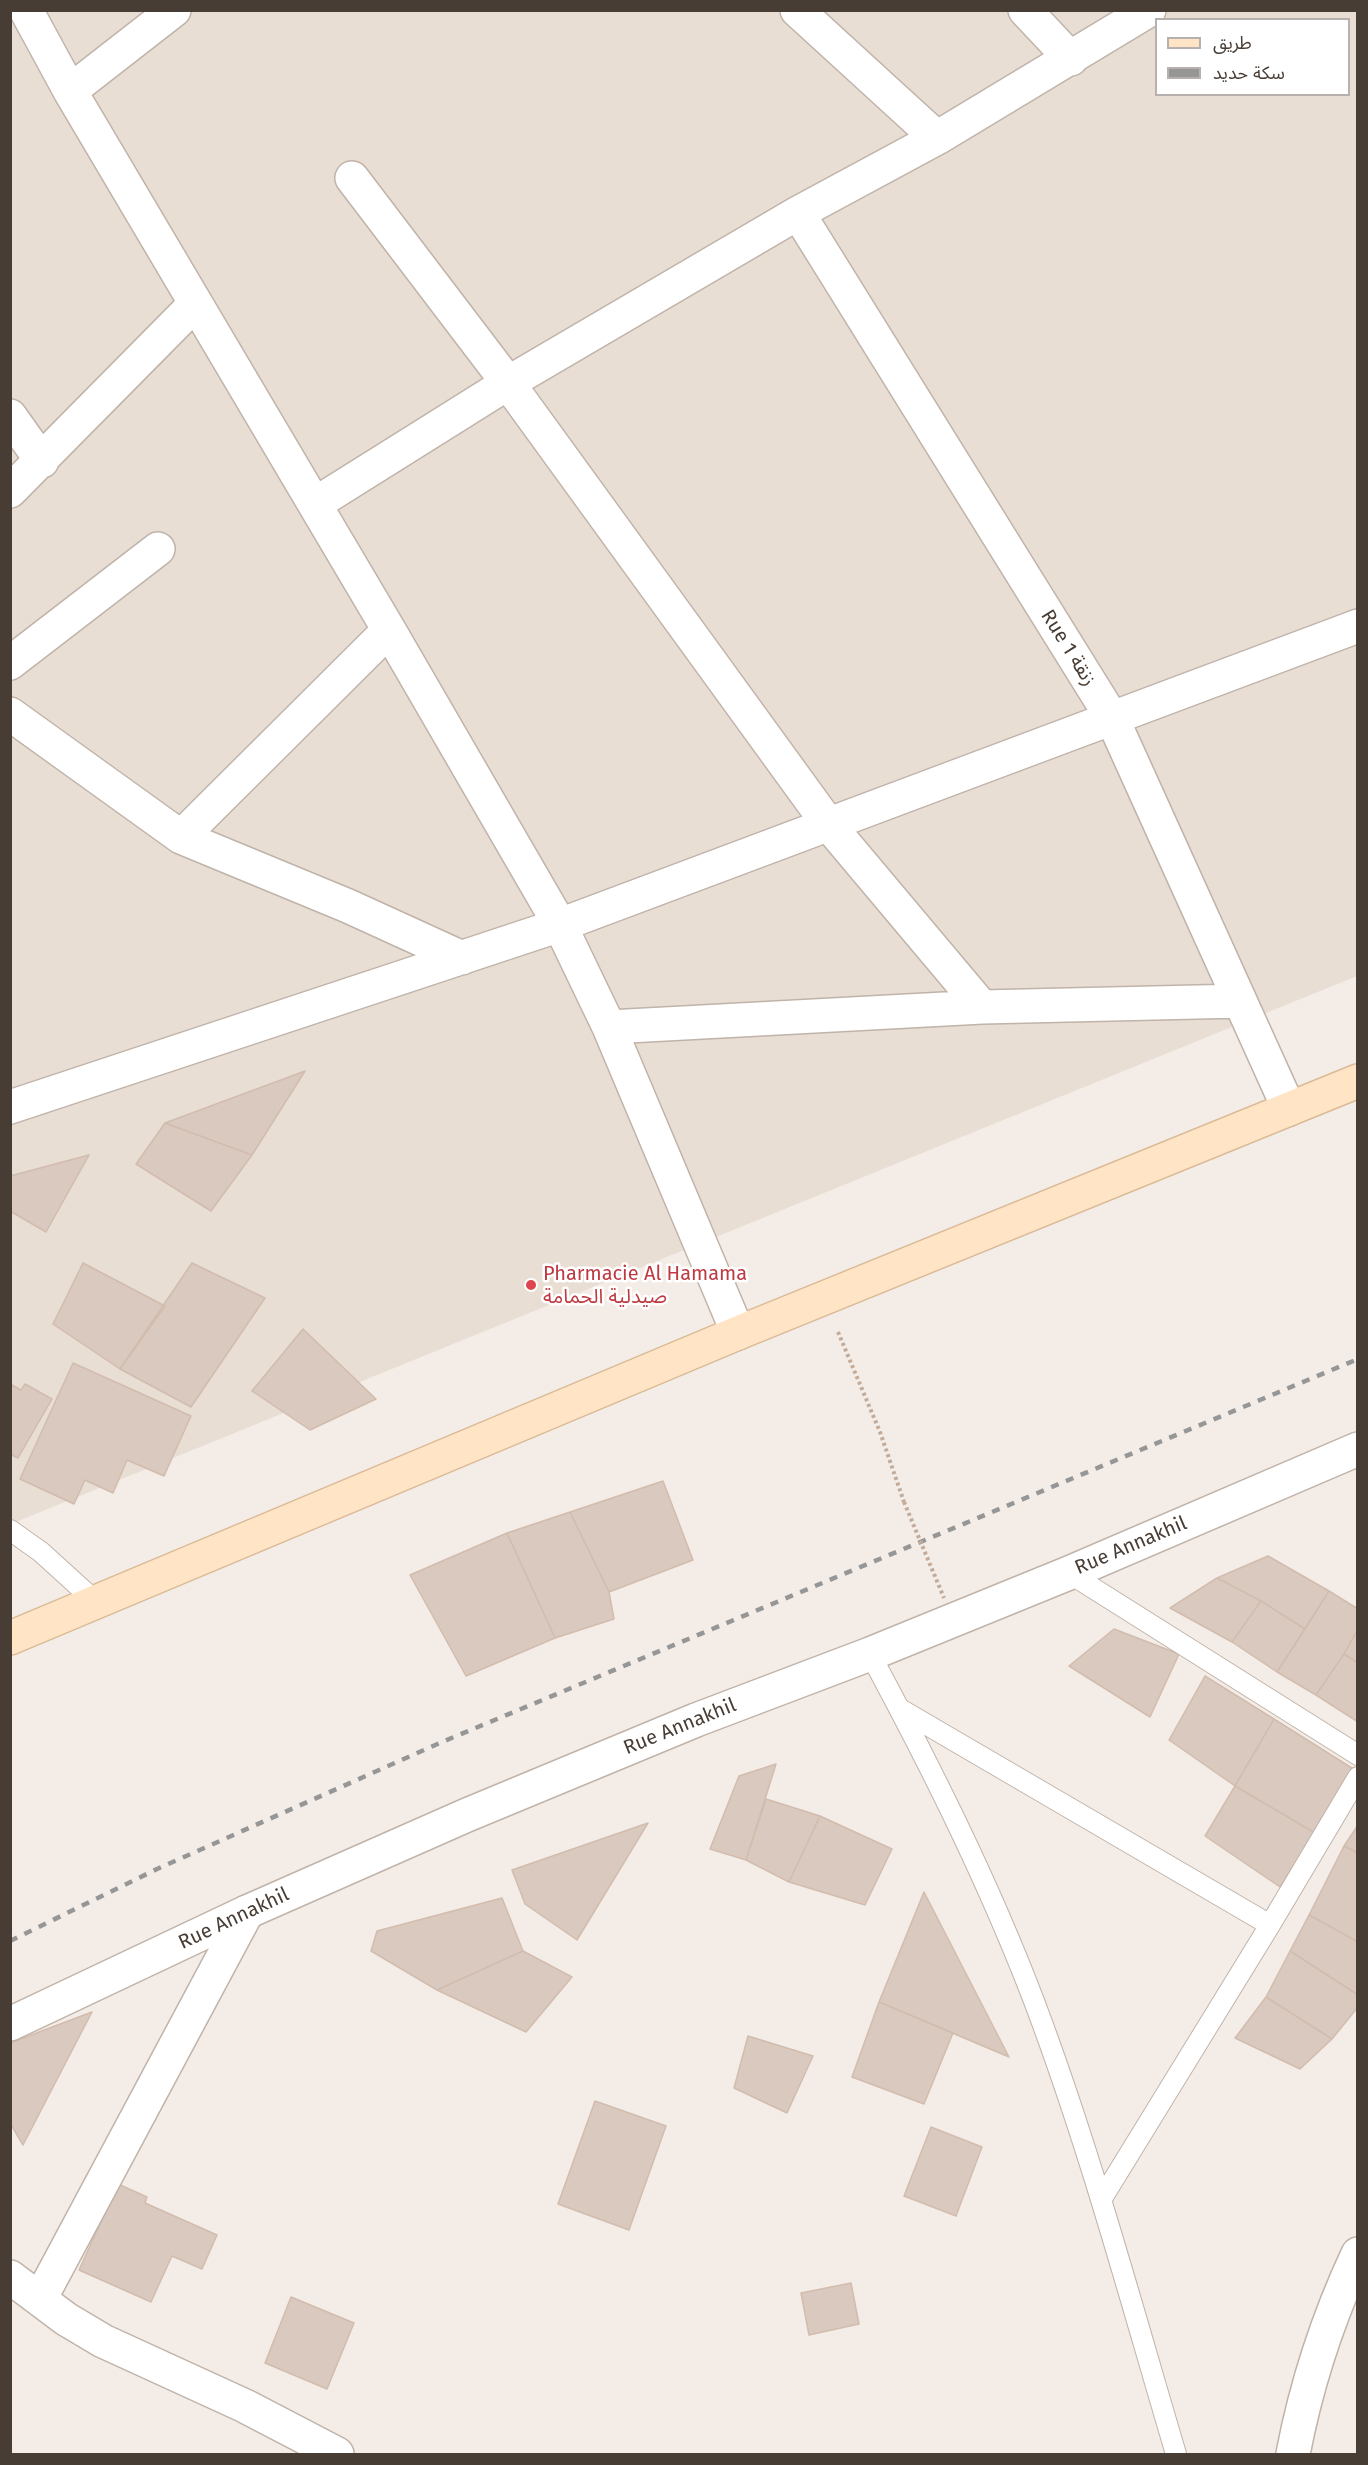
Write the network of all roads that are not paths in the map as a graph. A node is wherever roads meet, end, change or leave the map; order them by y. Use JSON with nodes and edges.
{"nodes":[{"id":1,"x":26,"y":10,"type":"edge"},
{"id":2,"x":174,"y":10,"type":"edge"},
{"id":3,"x":797,"y":10,"type":"edge"},
{"id":4,"x":1025,"y":10,"type":"edge"},
{"id":5,"x":1149,"y":10,"type":"edge"},
{"id":6,"x":1071,"y":59,"type":"junction"},
{"id":7,"x":70,"y":91,"type":"junction"},
{"id":8,"x":937,"y":138,"type":"junction"},
{"id":9,"x":352,"y":178,"type":"dead end"},
{"id":10,"x":798,"y":213,"type":"junction"},
{"id":11,"x":195,"y":304,"type":"junction"},
{"id":12,"x":508,"y":382,"type":"junction"},
{"id":13,"x":10,"y":416,"type":"edge"},
{"id":14,"x":42,"y":461,"type":"junction"},
{"id":15,"x":10,"y":491,"type":"edge"},
{"id":16,"x":315,"y":504,"type":"junction"},
{"id":17,"x":158,"y":549,"type":"dead end"},
{"id":18,"x":1358,"y":626,"type":"edge"},
{"id":19,"x":389,"y":630,"type":"junction"},
{"id":20,"x":10,"y":663,"type":"edge"},
{"id":21,"x":10,"y":714,"type":"edge"},
{"id":22,"x":1112,"y":718,"type":"junction"},
{"id":23,"x":829,"y":825,"type":"junction"},
{"id":24,"x":182,"y":837,"type":"junction"},
{"id":25,"x":560,"y":925,"type":"junction"},
{"id":26,"x":462,"y":958,"type":"junction"},
{"id":27,"x":1240,"y":1001,"type":"junction"},
{"id":28,"x":982,"y":1006,"type":"junction"},
{"id":29,"x":609,"y":1027,"type":"junction"},
{"id":30,"x":1358,"y":1081,"type":"edge"},
{"id":31,"x":10,"y":1107,"type":"edge"},
{"id":32,"x":1289,"y":1109,"type":"junction"},
{"id":33,"x":738,"y":1333,"type":"junction"},
{"id":34,"x":1358,"y":1449,"type":"edge"},
{"id":35,"x":10,"y":1530,"type":"edge"},
{"id":36,"x":1069,"y":1573,"type":"junction"},
{"id":37,"x":96,"y":1602,"type":"junction"},
{"id":38,"x":10,"y":1638,"type":"edge"},
{"id":39,"x":870,"y":1653,"type":"junction"},
{"id":40,"x":900,"y":1709,"type":"junction"},
{"id":41,"x":1358,"y":1755,"type":"edge"},
{"id":42,"x":1358,"y":1777,"type":"edge"},
{"id":43,"x":247,"y":1912,"type":"junction"},
{"id":44,"x":1270,"y":1925,"type":"junction"},
{"id":45,"x":10,"y":2024,"type":"edge"},
{"id":46,"x":1101,"y":2200,"type":"junction"},
{"id":47,"x":1358,"y":2254,"type":"edge"},
{"id":48,"x":10,"y":2277,"type":"edge"},
{"id":49,"x":40,"y":2299,"type":"junction"},
{"id":50,"x":337,"y":2454,"type":"edge"},
{"id":51,"x":1176,"y":2454,"type":"edge"},
{"id":52,"x":1293,"y":2454,"type":"edge"}],
"edges":[{"from":1,"to":7,"type":"street"},
{"from":2,"to":7,"type":"street"},
{"from":3,"to":8,"type":"street"},
{"from":4,"to":6,"type":"street"},
{"from":5,"to":6,"type":"street"},
{"from":6,"to":8,"type":"street"},
{"from":7,"to":11,"type":"street"},
{"from":8,"to":10,"type":"street"},
{"from":9,"to":12,"type":"street"},
{"from":10,"to":12,"type":"street"},
{"from":10,"to":22,"type":"street","name":"Rue 1 زنقة"},
{"from":11,"to":14,"type":"street"},
{"from":11,"to":16,"type":"street"},
{"from":12,"to":16,"type":"street"},
{"from":12,"to":23,"type":"street"},
{"from":13,"to":14,"type":"street"},
{"from":14,"to":15,"type":"street"},
{"from":16,"to":19,"type":"street"},
{"from":17,"to":20,"type":"street"},
{"from":18,"to":22,"type":"street"},
{"from":19,"to":24,"type":"street"},
{"from":19,"to":25,"type":"street"},
{"from":21,"to":24,"type":"street"},
{"from":22,"to":23,"type":"street"},
{"from":22,"to":27,"type":"street","name":"Rue 1 زنقة"},
{"from":23,"to":25,"type":"street"},
{"from":23,"to":28,"type":"street"},
{"from":24,"to":26,"type":"street"},
{"from":25,"to":26,"type":"street"},
{"from":25,"to":29,"type":"street"},
{"from":26,"to":31,"type":"street"},
{"from":27,"to":28,"type":"street"},
{"from":27,"to":32,"type":"street","name":"Rue 1 زنقة"},
{"from":28,"to":29,"type":"street"},
{"from":29,"to":33,"type":"street"},
{"from":30,"to":32,"type":"main road"},
{"from":32,"to":33,"type":"main road"},
{"from":33,"to":37,"type":"main road"},
{"from":34,"to":36,"type":"street","name":"Rue Annakhil"},
{"from":35,"to":37,"type":"lane"},
{"from":36,"to":39,"type":"street","name":"Rue Annakhil"},
{"from":36,"to":41,"type":"lane"},
{"from":37,"to":38,"type":"main road"},
{"from":39,"to":40,"type":"lane"},
{"from":39,"to":43,"type":"street","name":"Rue Annakhil"},
{"from":40,"to":44,"type":"lane"},
{"from":40,"to":46,"type":"lane"},
{"from":42,"to":44,"type":"lane"},
{"from":43,"to":45,"type":"street","name":"Rue Annakhil"},
{"from":43,"to":49,"type":"street"},
{"from":44,"to":46,"type":"lane"},
{"from":46,"to":51,"type":"lane"},
{"from":47,"to":52,"type":"street"},
{"from":48,"to":49,"type":"street"},
{"from":49,"to":50,"type":"street"}]}
